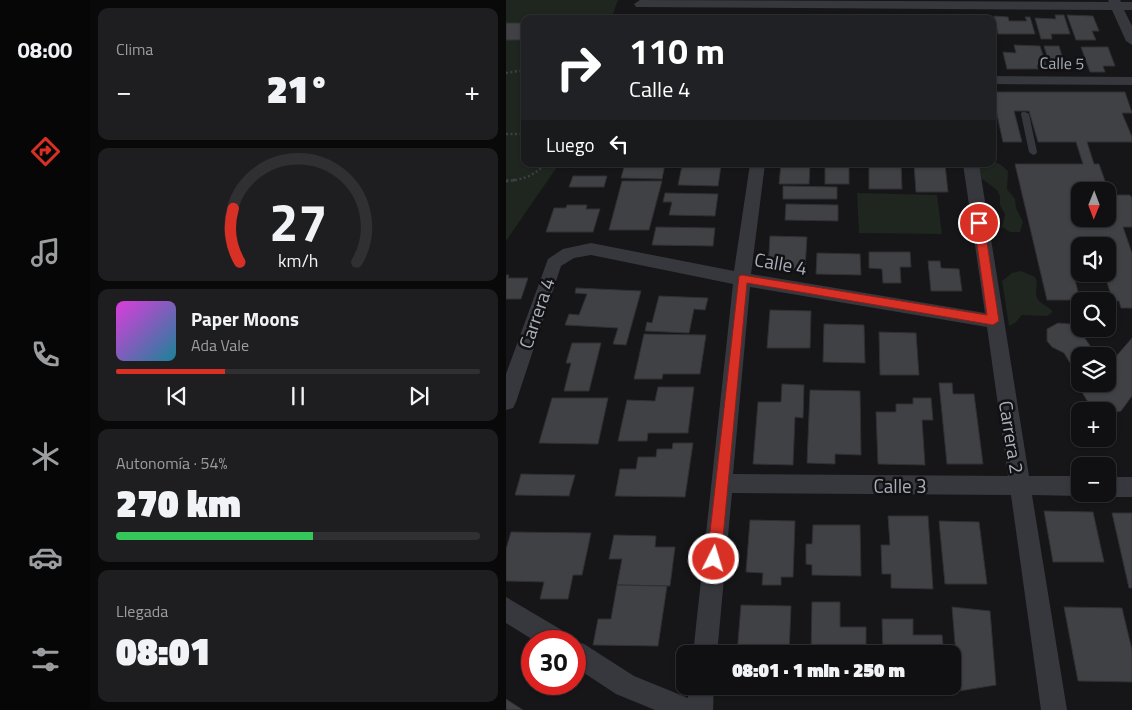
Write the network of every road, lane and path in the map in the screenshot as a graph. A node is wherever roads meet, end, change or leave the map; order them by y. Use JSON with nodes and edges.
{"nodes":[{"id":1,"x":640,"y":2,"type":"edge"},
{"id":2,"x":772,"y":3,"type":"edge"},
{"id":3,"x":944,"y":3,"type":"edge"},
{"id":4,"x":1115,"y":3,"type":"edge"},
{"id":5,"x":1132,"y":6,"type":"edge"},
{"id":6,"x":636,"y":15,"type":"edge"},
{"id":7,"x":1132,"y":41,"type":"edge"},
{"id":8,"x":521,"y":71,"type":"edge"},
{"id":9,"x":506,"y":73,"type":"edge"},
{"id":10,"x":996,"y":80,"type":"edge"},
{"id":11,"x":1132,"y":81,"type":"edge"},
{"id":12,"x":1025,"y":114,"type":"dead end"},
{"id":13,"x":506,"y":134,"type":"edge"},
{"id":14,"x":521,"y":134,"type":"edge"},
{"id":15,"x":1033,"y":152,"type":"dead end"},
{"id":16,"x":542,"y":167,"type":"edge"},
{"id":17,"x":757,"y":167,"type":"edge"},
{"id":18,"x":971,"y":167,"type":"edge"},
{"id":19,"x":506,"y":181,"type":"edge"},
{"id":20,"x":563,"y":256,"type":"joint"},
{"id":21,"x":742,"y":278,"type":"junction"},
{"id":22,"x":993,"y":321,"type":"junction"},
{"id":23,"x":506,"y":402,"type":"edge"},
{"id":24,"x":721,"y":484,"type":"junction"},
{"id":25,"x":1020,"y":485,"type":"junction"},
{"id":26,"x":1071,"y":486,"type":"edge"},
{"id":27,"x":1116,"y":486,"type":"edge"},
{"id":28,"x":1132,"y":487,"type":"edge"},
{"id":29,"x":506,"y":609,"type":"edge"},
{"id":30,"x":539,"y":630,"type":"edge"},
{"id":31,"x":706,"y":645,"type":"edge"},
{"id":32,"x":586,"y":660,"type":"edge"},
{"id":33,"x":701,"y":695,"type":"edge"},
{"id":34,"x":686,"y":710,"type":"edge"},
{"id":35,"x":700,"y":710,"type":"edge"},
{"id":36,"x":1054,"y":710,"type":"edge"}],
"edges":[{"from":1,"to":2,"type":"street"},
{"from":1,"to":6,"type":"street"},
{"from":2,"to":3,"type":"street"},
{"from":3,"to":4,"type":"street"},
{"from":4,"to":5,"type":"street"},
{"from":4,"to":7,"type":"street"},
{"from":8,"to":9,"type":"path"},
{"from":10,"to":11,"type":"street","name":"Calle 5"},
{"from":12,"to":15,"type":"lane"},
{"from":13,"to":14,"type":"path"},
{"from":16,"to":19,"type":"path"},
{"from":17,"to":21,"type":"street"},
{"from":18,"to":22,"type":"street","name":"Carrera 2"},
{"from":20,"to":21,"type":"street","name":"Calle 4"},
{"from":20,"to":23,"type":"street","name":"Carrera 4"},
{"from":21,"to":22,"type":"street","name":"Calle 4"},
{"from":21,"to":24,"type":"street"},
{"from":22,"to":25,"type":"street","name":"Carrera 2"},
{"from":24,"to":25,"type":"street","name":"Calle 3"},
{"from":24,"to":31,"type":"street"},
{"from":25,"to":26,"type":"street","name":"Calle 3"},
{"from":25,"to":36,"type":"street","name":"Carrera 2"},
{"from":27,"to":28,"type":"street"},
{"from":29,"to":30,"type":"street"},
{"from":32,"to":34,"type":"street"},
{"from":33,"to":35,"type":"street"}]}
